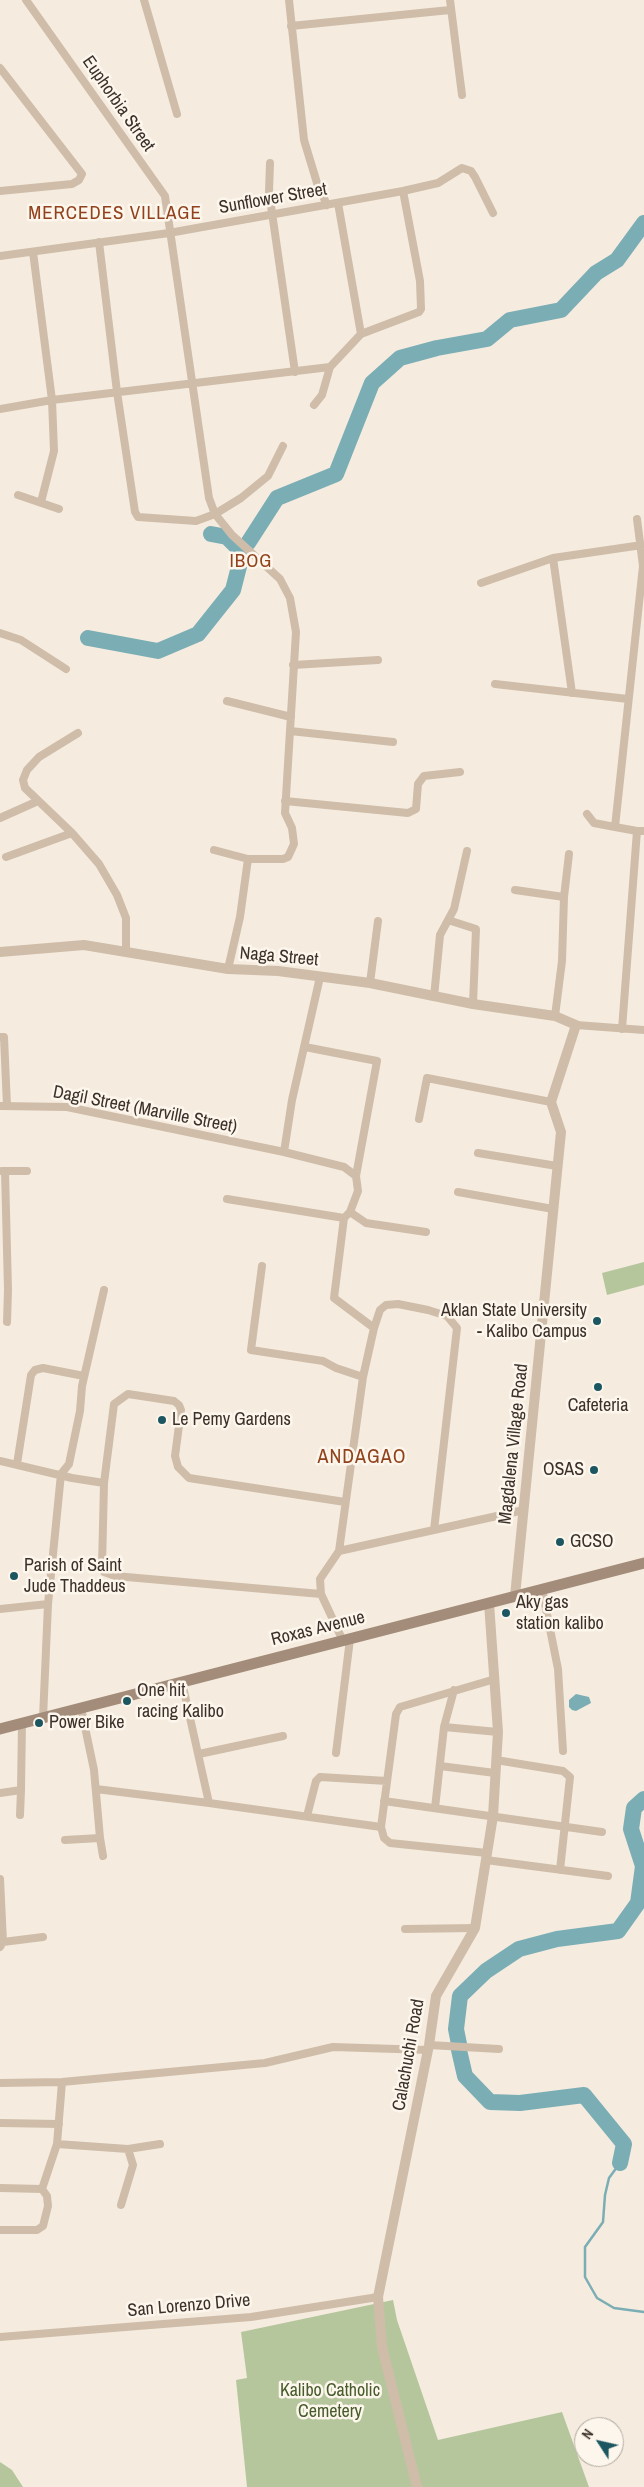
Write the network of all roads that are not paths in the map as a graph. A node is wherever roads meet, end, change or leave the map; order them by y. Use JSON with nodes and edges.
{"nodes":[{"id":1,"x":26,"y":0,"type":"edge"},
{"id":2,"x":144,"y":0,"type":"edge"},
{"id":3,"x":289,"y":0,"type":"edge"},
{"id":4,"x":450,"y":0,"type":"edge"},
{"id":5,"x":450,"y":10,"type":"junction"},
{"id":6,"x":291,"y":26,"type":"junction"},
{"id":7,"x":0,"y":68,"type":"edge"},
{"id":8,"x":462,"y":95,"type":"dead end"},
{"id":9,"x":177,"y":114,"type":"dead end"},
{"id":10,"x":270,"y":163,"type":"dead end"},
{"id":11,"x":0,"y":191,"type":"edge"},
{"id":12,"x":403,"y":191,"type":"junction"},
{"id":13,"x":338,"y":203,"type":"junction"},
{"id":14,"x":327,"y":205,"type":"junction"},
{"id":15,"x":493,"y":213,"type":"dead end"},
{"id":16,"x":274,"y":214,"type":"junction"},
{"id":17,"x":170,"y":233,"type":"junction"},
{"id":18,"x":99,"y":242,"type":"junction"},
{"id":19,"x":33,"y":252,"type":"junction"},
{"id":20,"x":0,"y":256,"type":"edge"},
{"id":21,"x":361,"y":334,"type":"junction"},
{"id":22,"x":330,"y":367,"type":"junction"},
{"id":23,"x":294,"y":372,"type":"junction"},
{"id":24,"x":192,"y":384,"type":"junction"},
{"id":25,"x":117,"y":392,"type":"junction"},
{"id":26,"x":52,"y":400,"type":"junction"},
{"id":27,"x":314,"y":406,"type":"dead end"},
{"id":28,"x":0,"y":408,"type":"edge"},
{"id":29,"x":283,"y":446,"type":"dead end"},
{"id":30,"x":18,"y":494,"type":"dead end"},
{"id":31,"x":40,"y":502,"type":"junction"},
{"id":32,"x":58,"y":509,"type":"dead end"},
{"id":33,"x":214,"y":514,"type":"junction"},
{"id":34,"x":636,"y":519,"type":"dead end"},
{"id":35,"x":642,"y":545,"type":"junction"},
{"id":36,"x":553,"y":558,"type":"junction"},
{"id":37,"x":481,"y":583,"type":"dead end"},
{"id":38,"x":0,"y":633,"type":"edge"},
{"id":39,"x":378,"y":660,"type":"dead end"},
{"id":40,"x":293,"y":665,"type":"junction"},
{"id":41,"x":66,"y":669,"type":"dead end"},
{"id":42,"x":495,"y":684,"type":"dead end"},
{"id":43,"x":572,"y":693,"type":"junction"},
{"id":44,"x":628,"y":699,"type":"junction"},
{"id":45,"x":227,"y":701,"type":"dead end"},
{"id":46,"x":291,"y":717,"type":"junction"},
{"id":47,"x":290,"y":731,"type":"junction"},
{"id":48,"x":78,"y":733,"type":"dead end"},
{"id":49,"x":393,"y":742,"type":"dead end"},
{"id":50,"x":460,"y":772,"type":"dead end"},
{"id":51,"x":38,"y":801,"type":"junction"},
{"id":52,"x":285,"y":801,"type":"junction"},
{"id":53,"x":587,"y":814,"type":"dead end"},
{"id":54,"x":0,"y":818,"type":"edge"},
{"id":55,"x":615,"y":827,"type":"junction"},
{"id":56,"x":641,"y":831,"type":"edge"},
{"id":57,"x":72,"y":833,"type":"junction"},
{"id":58,"x":214,"y":850,"type":"dead end"},
{"id":59,"x":467,"y":851,"type":"dead end"},
{"id":60,"x":569,"y":854,"type":"dead end"},
{"id":61,"x":6,"y":857,"type":"dead end"},
{"id":62,"x":248,"y":859,"type":"junction"},
{"id":63,"x":515,"y":890,"type":"dead end"},
{"id":64,"x":564,"y":897,"type":"junction"},
{"id":65,"x":448,"y":920,"type":"junction"},
{"id":66,"x":378,"y":921,"type":"dead end"},
{"id":67,"x":0,"y":952,"type":"edge"},
{"id":68,"x":126,"y":952,"type":"junction"},
{"id":69,"x":228,"y":968,"type":"junction"},
{"id":70,"x":320,"y":977,"type":"junction"},
{"id":71,"x":370,"y":983,"type":"junction"},
{"id":72,"x":434,"y":996,"type":"junction"},
{"id":73,"x":473,"y":1004,"type":"junction"},
{"id":74,"x":555,"y":1016,"type":"junction"},
{"id":75,"x":576,"y":1025,"type":"junction"},
{"id":76,"x":622,"y":1028,"type":"junction"},
{"id":77,"x":644,"y":1030,"type":"edge"},
{"id":78,"x":2,"y":1037,"type":"edge"},
{"id":79,"x":305,"y":1048,"type":"junction"},
{"id":80,"x":551,"y":1102,"type":"junction"},
{"id":81,"x":4,"y":1106,"type":"edge"},
{"id":82,"x":419,"y":1119,"type":"dead end"},
{"id":83,"x":284,"y":1152,"type":"junction"},
{"id":84,"x":478,"y":1153,"type":"dead end"},
{"id":85,"x":557,"y":1166,"type":"junction"},
{"id":86,"x":2,"y":1171,"type":"edge"},
{"id":87,"x":27,"y":1171,"type":"dead end"},
{"id":88,"x":356,"y":1176,"type":"junction"},
{"id":89,"x":458,"y":1192,"type":"dead end"},
{"id":90,"x":227,"y":1199,"type":"dead end"},
{"id":91,"x":553,"y":1209,"type":"junction"},
{"id":92,"x":347,"y":1215,"type":"junction"},
{"id":93,"x":426,"y":1232,"type":"dead end"},
{"id":94,"x":3,"y":1242,"type":"edge"},
{"id":95,"x":262,"y":1266,"type":"dead end"},
{"id":96,"x":104,"y":1290,"type":"dead end"},
{"id":97,"x":7,"y":1322,"type":"dead end"},
{"id":98,"x":374,"y":1328,"type":"junction"},
{"id":99,"x":84,"y":1376,"type":"junction"},
{"id":100,"x":363,"y":1377,"type":"junction"},
{"id":101,"x":0,"y":1461,"type":"edge"},
{"id":102,"x":17,"y":1464,"type":"junction"},
{"id":103,"x":62,"y":1474,"type":"junction"},
{"id":104,"x":104,"y":1483,"type":"junction"},
{"id":105,"x":345,"y":1502,"type":"junction"},
{"id":106,"x":524,"y":1510,"type":"junction"},
{"id":107,"x":434,"y":1530,"type":"junction"},
{"id":108,"x":339,"y":1551,"type":"junction"},
{"id":109,"x":644,"y":1563,"type":"edge"},
{"id":110,"x":542,"y":1589,"type":"junction"},
{"id":111,"x":322,"y":1594,"type":"junction"},
{"id":112,"x":515,"y":1596,"type":"junction"},
{"id":113,"x":489,"y":1603,"type":"junction"},
{"id":114,"x":48,"y":1604,"type":"junction"},
{"id":115,"x":0,"y":1608,"type":"edge"},
{"id":116,"x":347,"y":1640,"type":"junction"},
{"id":117,"x":496,"y":1679,"type":"junction"},
{"id":118,"x":182,"y":1682,"type":"junction"},
{"id":119,"x":454,"y":1690,"type":"junction"},
{"id":120,"x":81,"y":1708,"type":"junction"},
{"id":121,"x":43,"y":1718,"type":"junction"},
{"id":122,"x":22,"y":1723,"type":"junction"},
{"id":123,"x":444,"y":1727,"type":"junction"},
{"id":124,"x":0,"y":1729,"type":"edge"},
{"id":125,"x":498,"y":1732,"type":"junction"},
{"id":126,"x":283,"y":1736,"type":"dead end"},
{"id":127,"x":563,"y":1750,"type":"dead end"},
{"id":128,"x":336,"y":1753,"type":"dead end"},
{"id":129,"x":199,"y":1754,"type":"junction"},
{"id":130,"x":496,"y":1760,"type":"junction"},
{"id":131,"x":440,"y":1766,"type":"junction"},
{"id":132,"x":495,"y":1773,"type":"junction"},
{"id":133,"x":387,"y":1781,"type":"junction"},
{"id":134,"x":96,"y":1789,"type":"junction"},
{"id":135,"x":21,"y":1790,"type":"junction"},
{"id":136,"x":0,"y":1793,"type":"edge"},
{"id":137,"x":384,"y":1801,"type":"junction"},
{"id":138,"x":209,"y":1803,"type":"junction"},
{"id":139,"x":435,"y":1808,"type":"junction"},
{"id":140,"x":20,"y":1815,"type":"dead end"},
{"id":141,"x":307,"y":1816,"type":"junction"},
{"id":142,"x":493,"y":1816,"type":"junction"},
{"id":143,"x":564,"y":1826,"type":"junction"},
{"id":144,"x":381,"y":1827,"type":"junction"},
{"id":145,"x":602,"y":1832,"type":"dead end"},
{"id":146,"x":100,"y":1838,"type":"junction"},
{"id":147,"x":65,"y":1840,"type":"dead end"},
{"id":148,"x":102,"y":1856,"type":"dead end"},
{"id":149,"x":486,"y":1856,"type":"junction"},
{"id":150,"x":560,"y":1870,"type":"junction"},
{"id":151,"x":608,"y":1876,"type":"dead end"},
{"id":152,"x":0,"y":1879,"type":"edge"},
{"id":153,"x":475,"y":1928,"type":"junction"},
{"id":154,"x":404,"y":1929,"type":"dead end"},
{"id":155,"x":43,"y":1937,"type":"dead end"},
{"id":156,"x":2,"y":1944,"type":"edge"},
{"id":157,"x":429,"y":2047,"type":"junction"},
{"id":158,"x":499,"y":2049,"type":"dead end"},
{"id":159,"x":62,"y":2082,"type":"junction"},
{"id":160,"x":0,"y":2083,"type":"edge"},
{"id":161,"x":0,"y":2123,"type":"edge"},
{"id":162,"x":59,"y":2124,"type":"junction"},
{"id":163,"x":57,"y":2144,"type":"junction"},
{"id":164,"x":160,"y":2144,"type":"dead end"},
{"id":165,"x":128,"y":2149,"type":"junction"},
{"id":166,"x":0,"y":2188,"type":"edge"},
{"id":167,"x":42,"y":2189,"type":"junction"},
{"id":168,"x":121,"y":2205,"type":"dead end"},
{"id":169,"x":0,"y":2230,"type":"edge"},
{"id":170,"x":378,"y":2296,"type":"junction"},
{"id":171,"x":0,"y":2337,"type":"edge"},
{"id":172,"x":417,"y":2487,"type":"edge"}],
"edges":[{"from":1,"to":17,"type":"street","name":"Euphorbia Street"},
{"from":2,"to":9,"type":"street"},
{"from":3,"to":6,"type":"street"},
{"from":4,"to":5,"type":"street"},
{"from":5,"to":6,"type":"street"},
{"from":5,"to":8,"type":"street"},
{"from":6,"to":14,"type":"street"},
{"from":7,"to":11,"type":"street"},
{"from":10,"to":16,"type":"street"},
{"from":12,"to":13,"type":"street","name":"Sunflower Street"},
{"from":12,"to":15,"type":"street","name":"Sunflower Street"},
{"from":12,"to":21,"type":"street"},
{"from":13,"to":14,"type":"street","name":"Sunflower Street"},
{"from":13,"to":21,"type":"street"},
{"from":14,"to":16,"type":"street","name":"Sunflower Street"},
{"from":16,"to":17,"type":"street","name":"Sunflower Street"},
{"from":16,"to":23,"type":"street"},
{"from":17,"to":18,"type":"street","name":"Sunflower Street"},
{"from":17,"to":24,"type":"street","name":"Euphorbia Street"},
{"from":18,"to":19,"type":"street","name":"Sunflower Street"},
{"from":18,"to":25,"type":"street"},
{"from":19,"to":20,"type":"street","name":"Sunflower Street"},
{"from":19,"to":26,"type":"street"},
{"from":21,"to":22,"type":"street"},
{"from":22,"to":23,"type":"street"},
{"from":22,"to":27,"type":"street"},
{"from":23,"to":24,"type":"street"},
{"from":24,"to":25,"type":"street"},
{"from":24,"to":33,"type":"street","name":"Euphorbia Street"},
{"from":25,"to":26,"type":"street"},
{"from":25,"to":33,"type":"street"},
{"from":26,"to":28,"type":"street"},
{"from":26,"to":31,"type":"street"},
{"from":29,"to":33,"type":"street"},
{"from":30,"to":31,"type":"street"},
{"from":31,"to":32,"type":"street"},
{"from":33,"to":40,"type":"street"},
{"from":34,"to":35,"type":"street"},
{"from":35,"to":36,"type":"street"},
{"from":35,"to":44,"type":"street"},
{"from":36,"to":37,"type":"street"},
{"from":36,"to":43,"type":"street"},
{"from":38,"to":41,"type":"street"},
{"from":39,"to":40,"type":"street"},
{"from":40,"to":46,"type":"street"},
{"from":42,"to":43,"type":"street"},
{"from":43,"to":44,"type":"street"},
{"from":44,"to":55,"type":"street"},
{"from":45,"to":46,"type":"street"},
{"from":46,"to":47,"type":"street"},
{"from":47,"to":49,"type":"street"},
{"from":47,"to":52,"type":"street"},
{"from":48,"to":51,"type":"street"},
{"from":50,"to":52,"type":"street"},
{"from":51,"to":54,"type":"street"},
{"from":51,"to":57,"type":"street"},
{"from":52,"to":62,"type":"street"},
{"from":53,"to":55,"type":"street"},
{"from":55,"to":56,"type":"street"},
{"from":56,"to":76,"type":"street"},
{"from":57,"to":61,"type":"street"},
{"from":57,"to":68,"type":"street"},
{"from":58,"to":62,"type":"street"},
{"from":59,"to":65,"type":"street"},
{"from":60,"to":64,"type":"street"},
{"from":62,"to":69,"type":"street"},
{"from":63,"to":64,"type":"street"},
{"from":64,"to":74,"type":"street"},
{"from":65,"to":72,"type":"street"},
{"from":65,"to":73,"type":"street"},
{"from":66,"to":71,"type":"street"},
{"from":67,"to":68,"type":"street","name":"Naga Street"},
{"from":68,"to":69,"type":"street","name":"Naga Street"},
{"from":69,"to":70,"type":"street","name":"Naga Street"},
{"from":70,"to":71,"type":"street","name":"Naga Street"},
{"from":70,"to":79,"type":"street"},
{"from":71,"to":72,"type":"street","name":"Naga Street"},
{"from":72,"to":73,"type":"street","name":"Naga Street"},
{"from":73,"to":74,"type":"street","name":"Naga Street"},
{"from":74,"to":75,"type":"street"},
{"from":75,"to":76,"type":"street"},
{"from":75,"to":80,"type":"street"},
{"from":76,"to":77,"type":"street"},
{"from":78,"to":81,"type":"street"},
{"from":79,"to":83,"type":"street"},
{"from":79,"to":88,"type":"street"},
{"from":80,"to":82,"type":"street"},
{"from":80,"to":85,"type":"street","name":"Magdalena Village Road"},
{"from":81,"to":83,"type":"street","name":"Dagil Street (Marville Street)"},
{"from":83,"to":88,"type":"street","name":"Dagil Street (Marville Street)"},
{"from":84,"to":85,"type":"street"},
{"from":85,"to":91,"type":"street","name":"Magdalena Village Road"},
{"from":86,"to":87,"type":"street"},
{"from":86,"to":94,"type":"street"},
{"from":88,"to":92,"type":"street"},
{"from":89,"to":91,"type":"street"},
{"from":90,"to":92,"type":"street"},
{"from":91,"to":106,"type":"street","name":"Magdalena Village Road"},
{"from":92,"to":93,"type":"street"},
{"from":92,"to":98,"type":"street"},
{"from":94,"to":97,"type":"street"},
{"from":95,"to":100,"type":"street"},
{"from":96,"to":99,"type":"street"},
{"from":98,"to":100,"type":"street"},
{"from":98,"to":107,"type":"street"},
{"from":99,"to":102,"type":"street"},
{"from":99,"to":103,"type":"street"},
{"from":100,"to":105,"type":"street"},
{"from":101,"to":102,"type":"street"},
{"from":102,"to":103,"type":"street"},
{"from":103,"to":104,"type":"street"},
{"from":103,"to":114,"type":"street"},
{"from":104,"to":105,"type":"street"},
{"from":104,"to":111,"type":"street"},
{"from":105,"to":108,"type":"street"},
{"from":106,"to":107,"type":"street"},
{"from":106,"to":112,"type":"street","name":"Magdalena Village Road"},
{"from":107,"to":108,"type":"street"},
{"from":108,"to":111,"type":"street"},
{"from":109,"to":110,"type":"main road","name":"Roxas Avenue"},
{"from":110,"to":112,"type":"main road","name":"Roxas Avenue"},
{"from":110,"to":127,"type":"street"},
{"from":111,"to":116,"type":"street"},
{"from":112,"to":113,"type":"main road","name":"Roxas Avenue"},
{"from":113,"to":116,"type":"main road","name":"Roxas Avenue"},
{"from":113,"to":117,"type":"street","name":"Calachuchi Road"},
{"from":114,"to":115,"type":"street"},
{"from":114,"to":121,"type":"street"},
{"from":116,"to":118,"type":"main road","name":"Roxas Avenue"},
{"from":116,"to":128,"type":"street"},
{"from":117,"to":119,"type":"street"},
{"from":117,"to":125,"type":"street","name":"Calachuchi Road"},
{"from":118,"to":120,"type":"main road","name":"Roxas Avenue"},
{"from":118,"to":129,"type":"street"},
{"from":119,"to":123,"type":"street"},
{"from":119,"to":133,"type":"street"},
{"from":120,"to":121,"type":"main road","name":"Roxas Avenue"},
{"from":120,"to":134,"type":"street"},
{"from":121,"to":122,"type":"main road","name":"Roxas Avenue"},
{"from":122,"to":124,"type":"main road","name":"Roxas Avenue"},
{"from":122,"to":135,"type":"street"},
{"from":123,"to":125,"type":"street"},
{"from":123,"to":131,"type":"street"},
{"from":125,"to":130,"type":"street","name":"Calachuchi Road"},
{"from":126,"to":129,"type":"street"},
{"from":129,"to":138,"type":"street"},
{"from":130,"to":132,"type":"street","name":"Calachuchi Road"},
{"from":130,"to":143,"type":"street"},
{"from":131,"to":132,"type":"street"},
{"from":131,"to":139,"type":"street"},
{"from":132,"to":142,"type":"street","name":"Calachuchi Road"},
{"from":133,"to":137,"type":"street"},
{"from":133,"to":141,"type":"street"},
{"from":134,"to":138,"type":"street"},
{"from":134,"to":146,"type":"street"},
{"from":135,"to":136,"type":"street"},
{"from":135,"to":140,"type":"street"},
{"from":137,"to":139,"type":"street"},
{"from":137,"to":144,"type":"street"},
{"from":138,"to":141,"type":"street"},
{"from":139,"to":142,"type":"street"},
{"from":141,"to":144,"type":"street"},
{"from":142,"to":143,"type":"street"},
{"from":142,"to":149,"type":"street","name":"Calachuchi Road"},
{"from":143,"to":145,"type":"street"},
{"from":143,"to":150,"type":"street"},
{"from":144,"to":149,"type":"street"},
{"from":146,"to":147,"type":"street"},
{"from":146,"to":148,"type":"street"},
{"from":149,"to":150,"type":"street"},
{"from":149,"to":153,"type":"street","name":"Calachuchi Road"},
{"from":150,"to":151,"type":"street"},
{"from":152,"to":156,"type":"street"},
{"from":153,"to":154,"type":"street"},
{"from":153,"to":157,"type":"street","name":"Calachuchi Road"},
{"from":155,"to":156,"type":"street"},
{"from":157,"to":158,"type":"street"},
{"from":157,"to":159,"type":"street"},
{"from":157,"to":170,"type":"street","name":"Calachuchi Road"},
{"from":159,"to":160,"type":"street"},
{"from":159,"to":162,"type":"street"},
{"from":161,"to":162,"type":"street"},
{"from":162,"to":163,"type":"street"},
{"from":163,"to":165,"type":"street"},
{"from":163,"to":167,"type":"street"},
{"from":164,"to":165,"type":"street"},
{"from":165,"to":168,"type":"street"},
{"from":166,"to":167,"type":"street"},
{"from":167,"to":169,"type":"street"},
{"from":170,"to":171,"type":"street","name":"San Lorenzo Drive"},
{"from":170,"to":172,"type":"street","name":"Calachuchi Road"}]}
